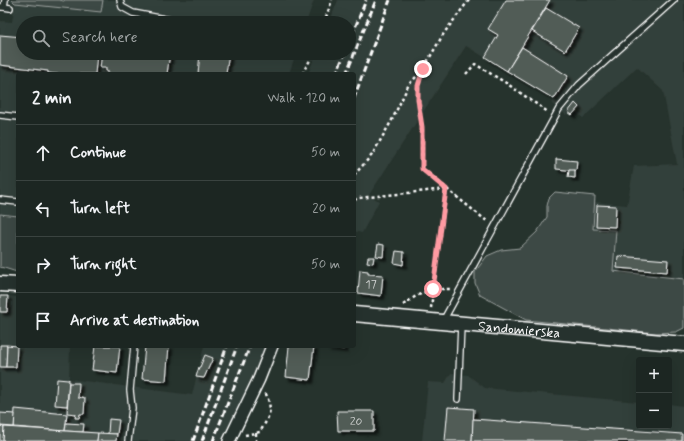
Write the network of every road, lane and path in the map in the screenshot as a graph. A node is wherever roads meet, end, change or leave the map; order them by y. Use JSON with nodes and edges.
{"nodes":[{"id":1,"x":5,"y":0,"type":"edge"},
{"id":2,"x":120,"y":0,"type":"edge"},
{"id":3,"x":332,"y":0,"type":"edge"},
{"id":4,"x":469,"y":0,"type":"edge"},
{"id":5,"x":674,"y":0,"type":"edge"},
{"id":6,"x":2,"y":7,"type":"edge"},
{"id":7,"x":10,"y":8,"type":"dead end"},
{"id":8,"x":149,"y":16,"type":"edge"},
{"id":9,"x":326,"y":16,"type":"edge"},
{"id":10,"x":310,"y":60,"type":"edge"},
{"id":11,"x":423,"y":69,"type":"junction"},
{"id":12,"x":304,"y":72,"type":"edge"},
{"id":13,"x":466,"y":74,"type":"dead end"},
{"id":14,"x":0,"y":115,"type":"edge"},
{"id":15,"x":16,"y":117,"type":"edge"},
{"id":16,"x":554,"y":117,"type":"junction"},
{"id":17,"x":356,"y":173,"type":"edge"},
{"id":18,"x":446,"y":189,"type":"junction"},
{"id":19,"x":356,"y":199,"type":"edge"},
{"id":20,"x":0,"y":200,"type":"edge"},
{"id":21,"x":16,"y":202,"type":"edge"},
{"id":22,"x":494,"y":227,"type":"junction"},
{"id":23,"x":0,"y":284,"type":"edge"},
{"id":24,"x":16,"y":285,"type":"edge"},
{"id":25,"x":433,"y":289,"type":"junction"},
{"id":26,"x":461,"y":289,"type":"junction"},
{"id":27,"x":400,"y":307,"type":"dead end"},
{"id":28,"x":356,"y":314,"type":"edge"},
{"id":29,"x":436,"y":322,"type":"junction"},
{"id":30,"x":461,"y":325,"type":"junction"},
{"id":31,"x":684,"y":344,"type":"edge"},
{"id":32,"x":134,"y":348,"type":"edge"},
{"id":33,"x":271,"y":348,"type":"edge"},
{"id":34,"x":259,"y":379,"type":"junction"},
{"id":35,"x":458,"y":399,"type":"dead end"},
{"id":36,"x":256,"y":433,"type":"junction"},
{"id":37,"x":230,"y":439,"type":"edge"},
{"id":38,"x":128,"y":441,"type":"edge"},
{"id":39,"x":256,"y":441,"type":"edge"}],
"edges":[{"from":1,"to":6,"type":"lane"},
{"from":2,"to":8,"type":"lane"},
{"from":3,"to":9,"type":"path"},
{"from":4,"to":11,"type":"path"},
{"from":5,"to":16,"type":"lane"},
{"from":6,"to":7,"type":"lane"},
{"from":10,"to":12,"type":"path"},
{"from":11,"to":17,"type":"path"},
{"from":11,"to":18,"type":"path"},
{"from":13,"to":16,"type":"path"},
{"from":14,"to":15,"type":"lane"},
{"from":16,"to":22,"type":"lane"},
{"from":18,"to":19,"type":"path"},
{"from":18,"to":22,"type":"path"},
{"from":18,"to":25,"type":"path"},
{"from":20,"to":21,"type":"lane"},
{"from":22,"to":26,"type":"lane"},
{"from":23,"to":24,"type":"street"},
{"from":25,"to":26,"type":"path"},
{"from":25,"to":27,"type":"path"},
{"from":25,"to":29,"type":"path"},
{"from":26,"to":29,"type":"lane"},
{"from":28,"to":29,"type":"street","name":"Sandomierska"},
{"from":29,"to":30,"type":"street","name":"Sandomierska"},
{"from":30,"to":31,"type":"street","name":"Sandomierska"},
{"from":30,"to":35,"type":"lane"},
{"from":32,"to":38,"type":"lane"},
{"from":33,"to":34,"type":"street"},
{"from":34,"to":36,"type":"path"},
{"from":34,"to":37,"type":"street"},
{"from":36,"to":37,"type":"path"},
{"from":36,"to":39,"type":"path"}]}
